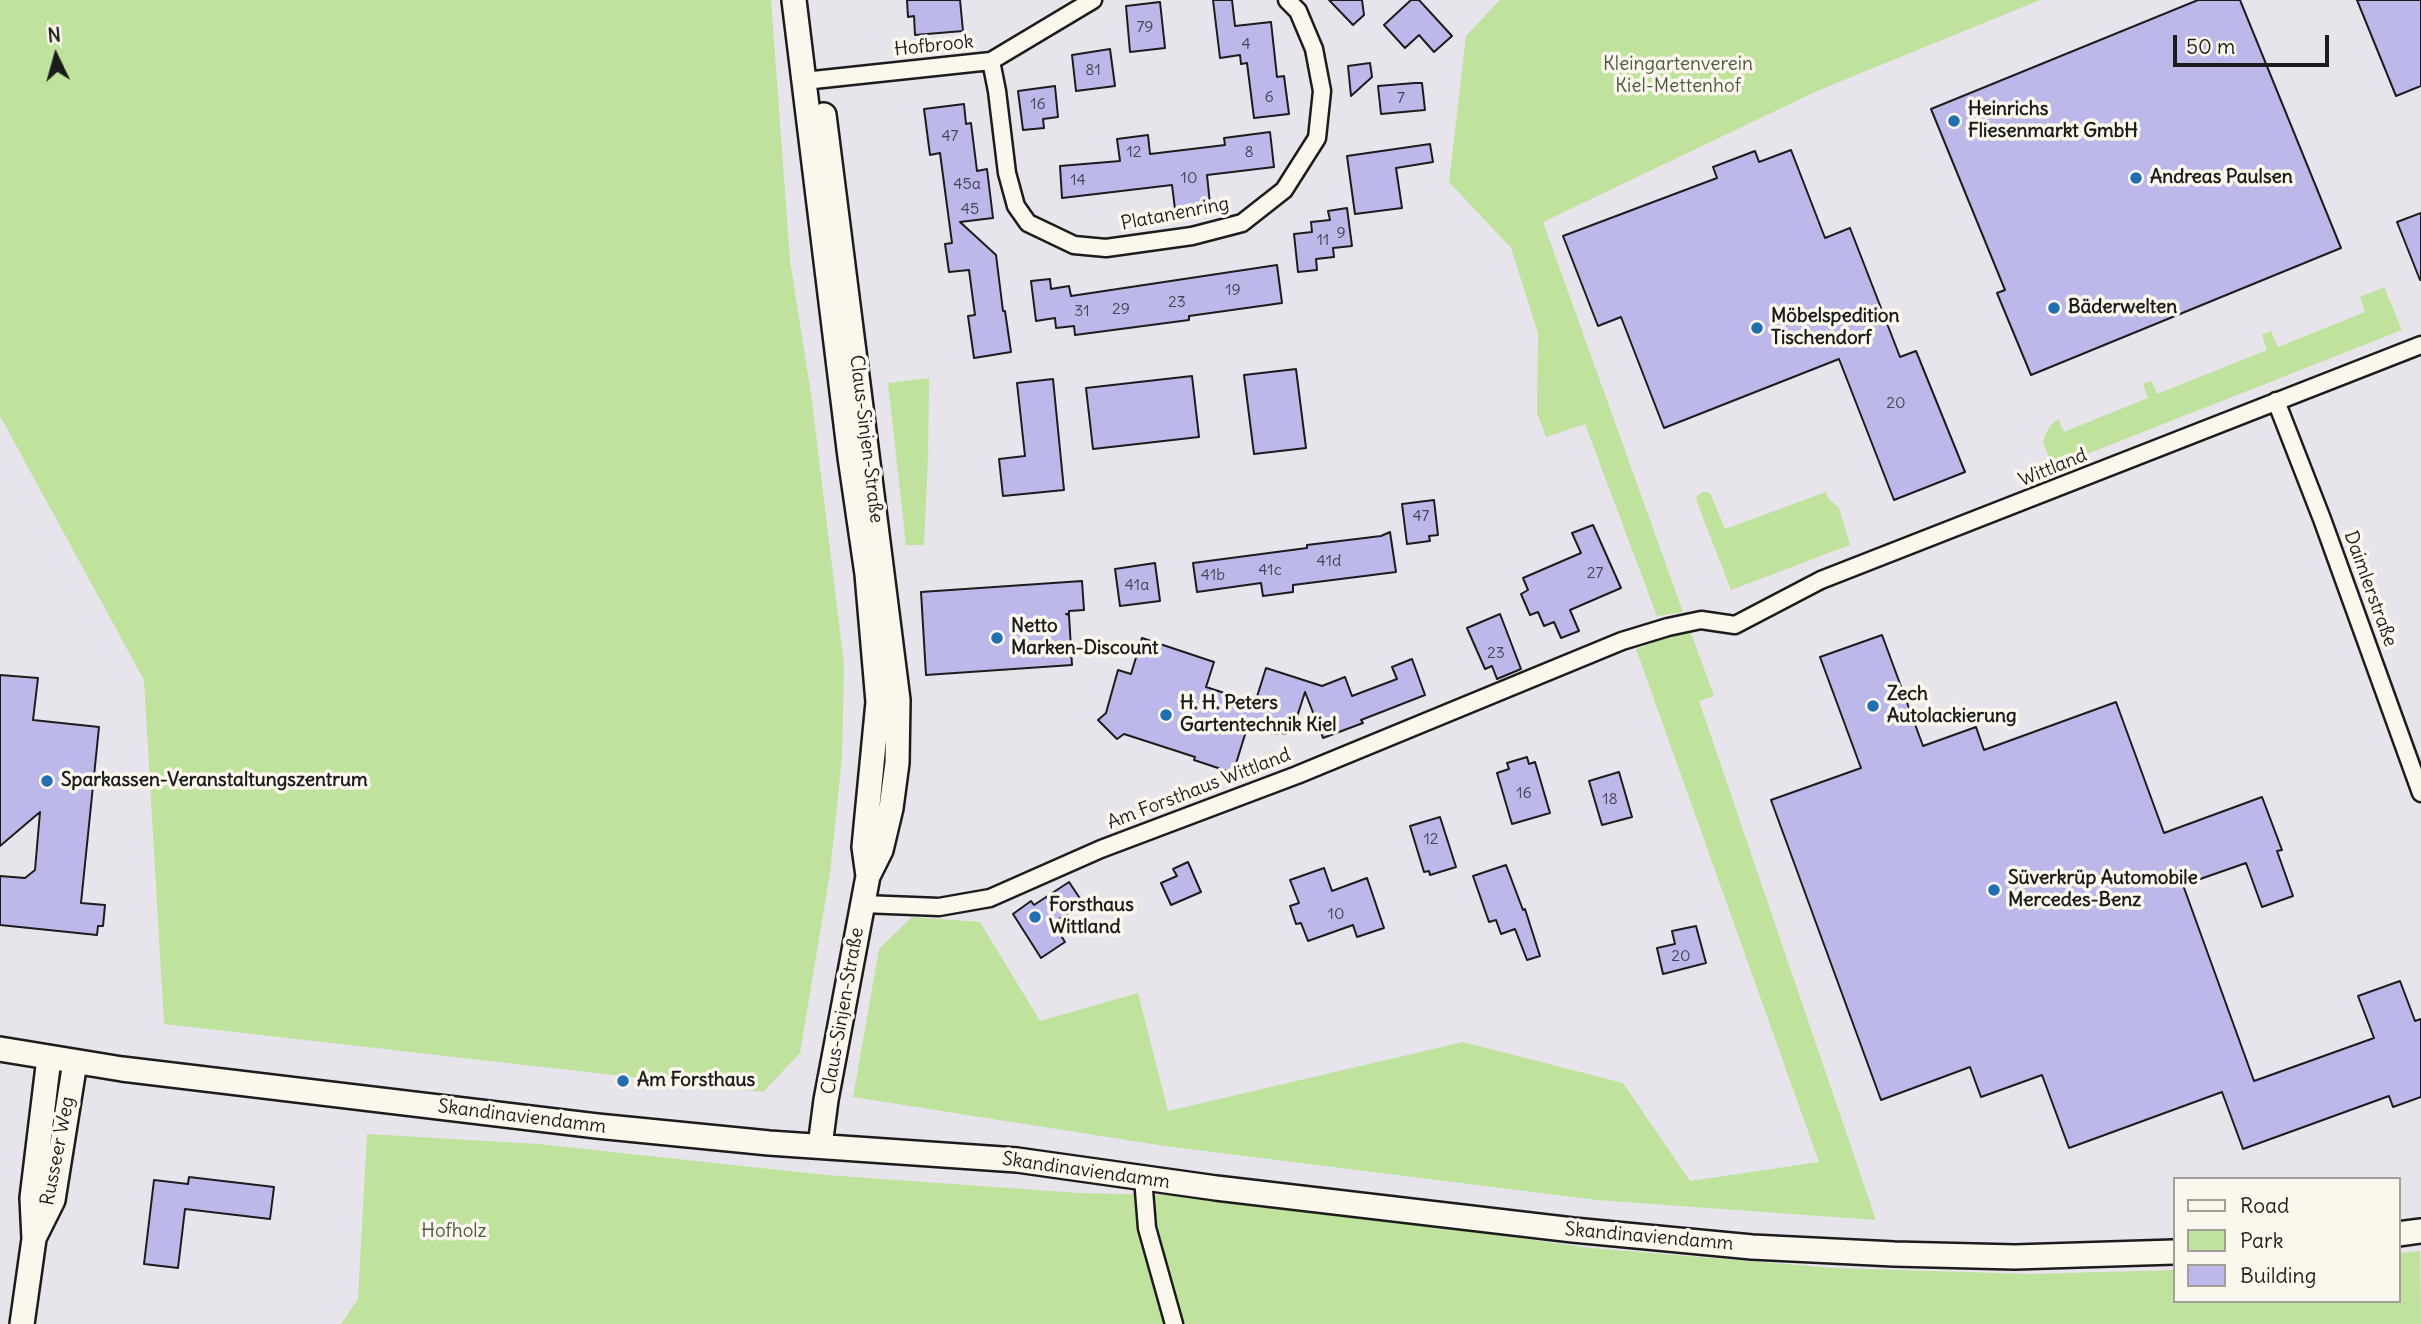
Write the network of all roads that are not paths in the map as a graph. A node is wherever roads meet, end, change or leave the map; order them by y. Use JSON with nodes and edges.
{"nodes":[{"id":1,"x":794,"y":0,"type":"edge"},
{"id":2,"x":809,"y":0,"type":"edge"},
{"id":3,"x":1093,"y":0,"type":"edge"},
{"id":4,"x":1287,"y":0,"type":"edge"},
{"id":5,"x":991,"y":61,"type":"junction"},
{"id":6,"x":812,"y":80,"type":"junction"},
{"id":7,"x":2421,"y":345,"type":"edge"},
{"id":8,"x":2276,"y":401,"type":"junction"},
{"id":9,"x":1701,"y":620,"type":"joint"},
{"id":10,"x":2421,"y":793,"type":"edge"},
{"id":11,"x":863,"y":904,"type":"junction"},
{"id":12,"x":0,"y":1049,"type":"edge"},
{"id":13,"x":49,"y":1058,"type":"junction"},
{"id":14,"x":75,"y":1062,"type":"junction"},
{"id":15,"x":820,"y":1146,"type":"junction"},
{"id":16,"x":1143,"y":1178,"type":"junction"},
{"id":17,"x":2421,"y":1231,"type":"edge"},
{"id":18,"x":2400,"y":1234,"type":"edge"},
{"id":19,"x":34,"y":1238,"type":"junction"},
{"id":20,"x":2172,"y":1252,"type":"edge"},
{"id":21,"x":22,"y":1324,"type":"edge"},
{"id":22,"x":1174,"y":1324,"type":"edge"}],
"edges":[{"from":1,"to":6,"type":"main road","name":"Claus-Sinjen-Straße"},
{"from":2,"to":6,"type":"main road","name":"Claus-Sinjen-Straße"},
{"from":3,"to":5,"type":"street","name":"Hofbrook"},
{"from":4,"to":5,"type":"street","name":"Platanenring"},
{"from":5,"to":6,"type":"street","name":"Hofbrook"},
{"from":6,"to":11,"type":"main road","name":"Claus-Sinjen-Straße"},
{"from":7,"to":8,"type":"street","name":"Wittland"},
{"from":8,"to":9,"type":"street","name":"Wittland"},
{"from":8,"to":10,"type":"street","name":"Daimlerstraße"},
{"from":9,"to":11,"type":"street","name":"Am Forsthaus Wittland"},
{"from":11,"to":15,"type":"main road","name":"Claus-Sinjen-Straße"},
{"from":12,"to":13,"type":"main road","name":"Skandinaviendamm"},
{"from":13,"to":14,"type":"main road","name":"Skandinaviendamm"},
{"from":13,"to":19,"type":"main road","name":"Russeer Weg"},
{"from":14,"to":15,"type":"main road","name":"Skandinaviendamm"},
{"from":14,"to":19,"type":"main road","name":"Russeer Weg"},
{"from":15,"to":16,"type":"main road","name":"Skandinaviendamm"},
{"from":16,"to":20,"type":"main road","name":"Skandinaviendamm"},
{"from":16,"to":22,"type":"street"},
{"from":17,"to":18,"type":"main road"},
{"from":19,"to":21,"type":"main road","name":"Russeer Weg"}]}
